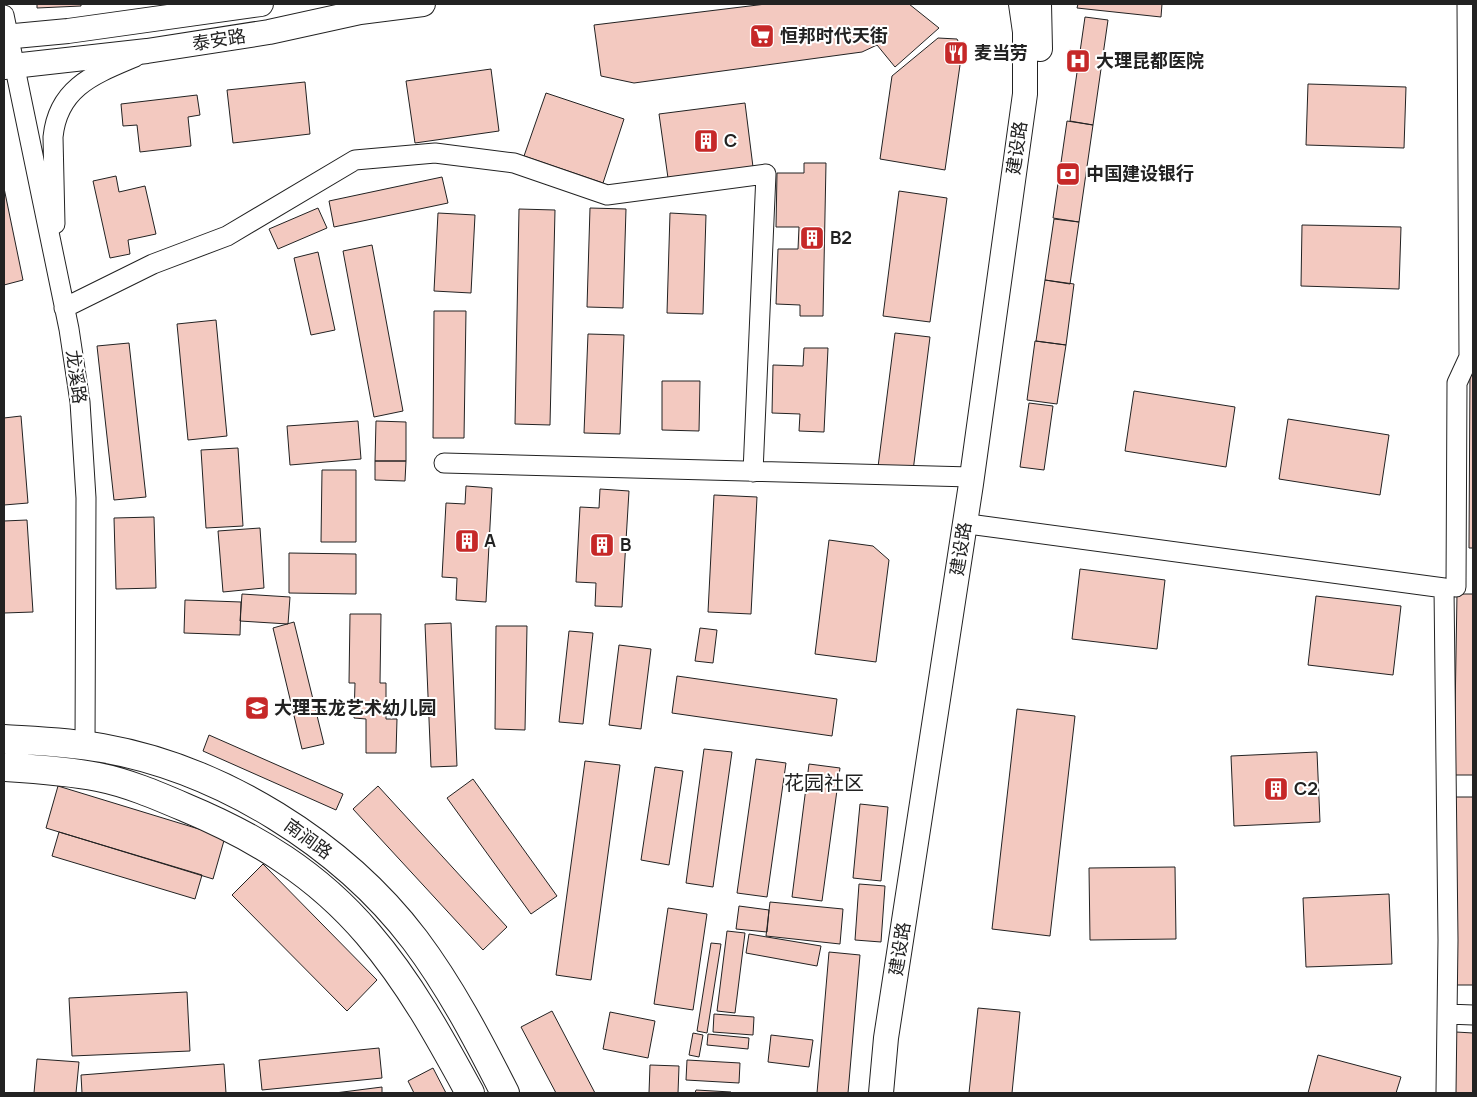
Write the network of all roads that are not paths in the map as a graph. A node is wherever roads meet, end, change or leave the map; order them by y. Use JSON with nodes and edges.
{"nodes":[{"id":1,"x":261,"y":4,"type":"edge"},
{"id":2,"x":423,"y":4,"type":"edge"},
{"id":3,"x":1022,"y":4,"type":"edge"},
{"id":4,"x":1040,"y":4,"type":"edge"},
{"id":5,"x":1467,"y":4,"type":"edge"},
{"id":6,"x":5,"y":29,"type":"edge"},
{"id":7,"x":147,"y":51,"type":"junction"},
{"id":8,"x":9,"y":66,"type":"edge"},
{"id":9,"x":55,"y":263,"type":"junction"},
{"id":10,"x":64,"y":308,"type":"junction"},
{"id":11,"x":444,"y":463,"type":"dead end"},
{"id":12,"x":753,"y":472,"type":"junction"},
{"id":13,"x":972,"y":477,"type":"junction"},
{"id":14,"x":976,"y":525,"type":"junction"},
{"id":15,"x":1454,"y":587,"type":"edge"},
{"id":16,"x":4,"y":738,"type":"edge"},
{"id":17,"x":85,"y":745,"type":"junction"},
{"id":18,"x":4,"y":767,"type":"edge"},
{"id":19,"x":84,"y":775,"type":"junction"},
{"id":20,"x":1447,"y":1014,"type":"junction"},
{"id":21,"x":1473,"y":1015,"type":"edge"},
{"id":22,"x":470,"y":1093,"type":"edge"},
{"id":23,"x":505,"y":1093,"type":"edge"},
{"id":24,"x":881,"y":1093,"type":"edge"},
{"id":25,"x":896,"y":1093,"type":"edge"},
{"id":26,"x":1446,"y":1093,"type":"edge"}],
"edges":[{"from":1,"to":6,"type":"main road","name":"泰安路"},
{"from":2,"to":7,"type":"main road","name":"泰安路"},
{"from":3,"to":13,"type":"main road","name":"建设路"},
{"from":4,"to":14,"type":"main road","name":"建设路"},
{"from":5,"to":15,"type":"street"},
{"from":6,"to":8,"type":"street","name":"龙溪路"},
{"from":7,"to":8,"type":"main road","name":"泰安路"},
{"from":7,"to":9,"type":"street"},
{"from":8,"to":9,"type":"street","name":"龙溪路"},
{"from":9,"to":10,"type":"street","name":"龙溪路"},
{"from":10,"to":12,"type":"street"},
{"from":10,"to":17,"type":"street","name":"龙溪路"},
{"from":11,"to":12,"type":"street"},
{"from":12,"to":13,"type":"street"},
{"from":13,"to":24,"type":"main road","name":"建设路"},
{"from":14,"to":15,"type":"street"},
{"from":14,"to":25,"type":"main road","name":"建设路"},
{"from":15,"to":20,"type":"street"},
{"from":16,"to":17,"type":"highway","name":"南涧路"},
{"from":17,"to":19,"type":"highway"},
{"from":17,"to":23,"type":"highway","name":"南涧路"},
{"from":18,"to":19,"type":"highway","name":"南涧路"},
{"from":19,"to":22,"type":"highway","name":"南涧路"},
{"from":20,"to":21,"type":"street"},
{"from":20,"to":26,"type":"street"}]}
